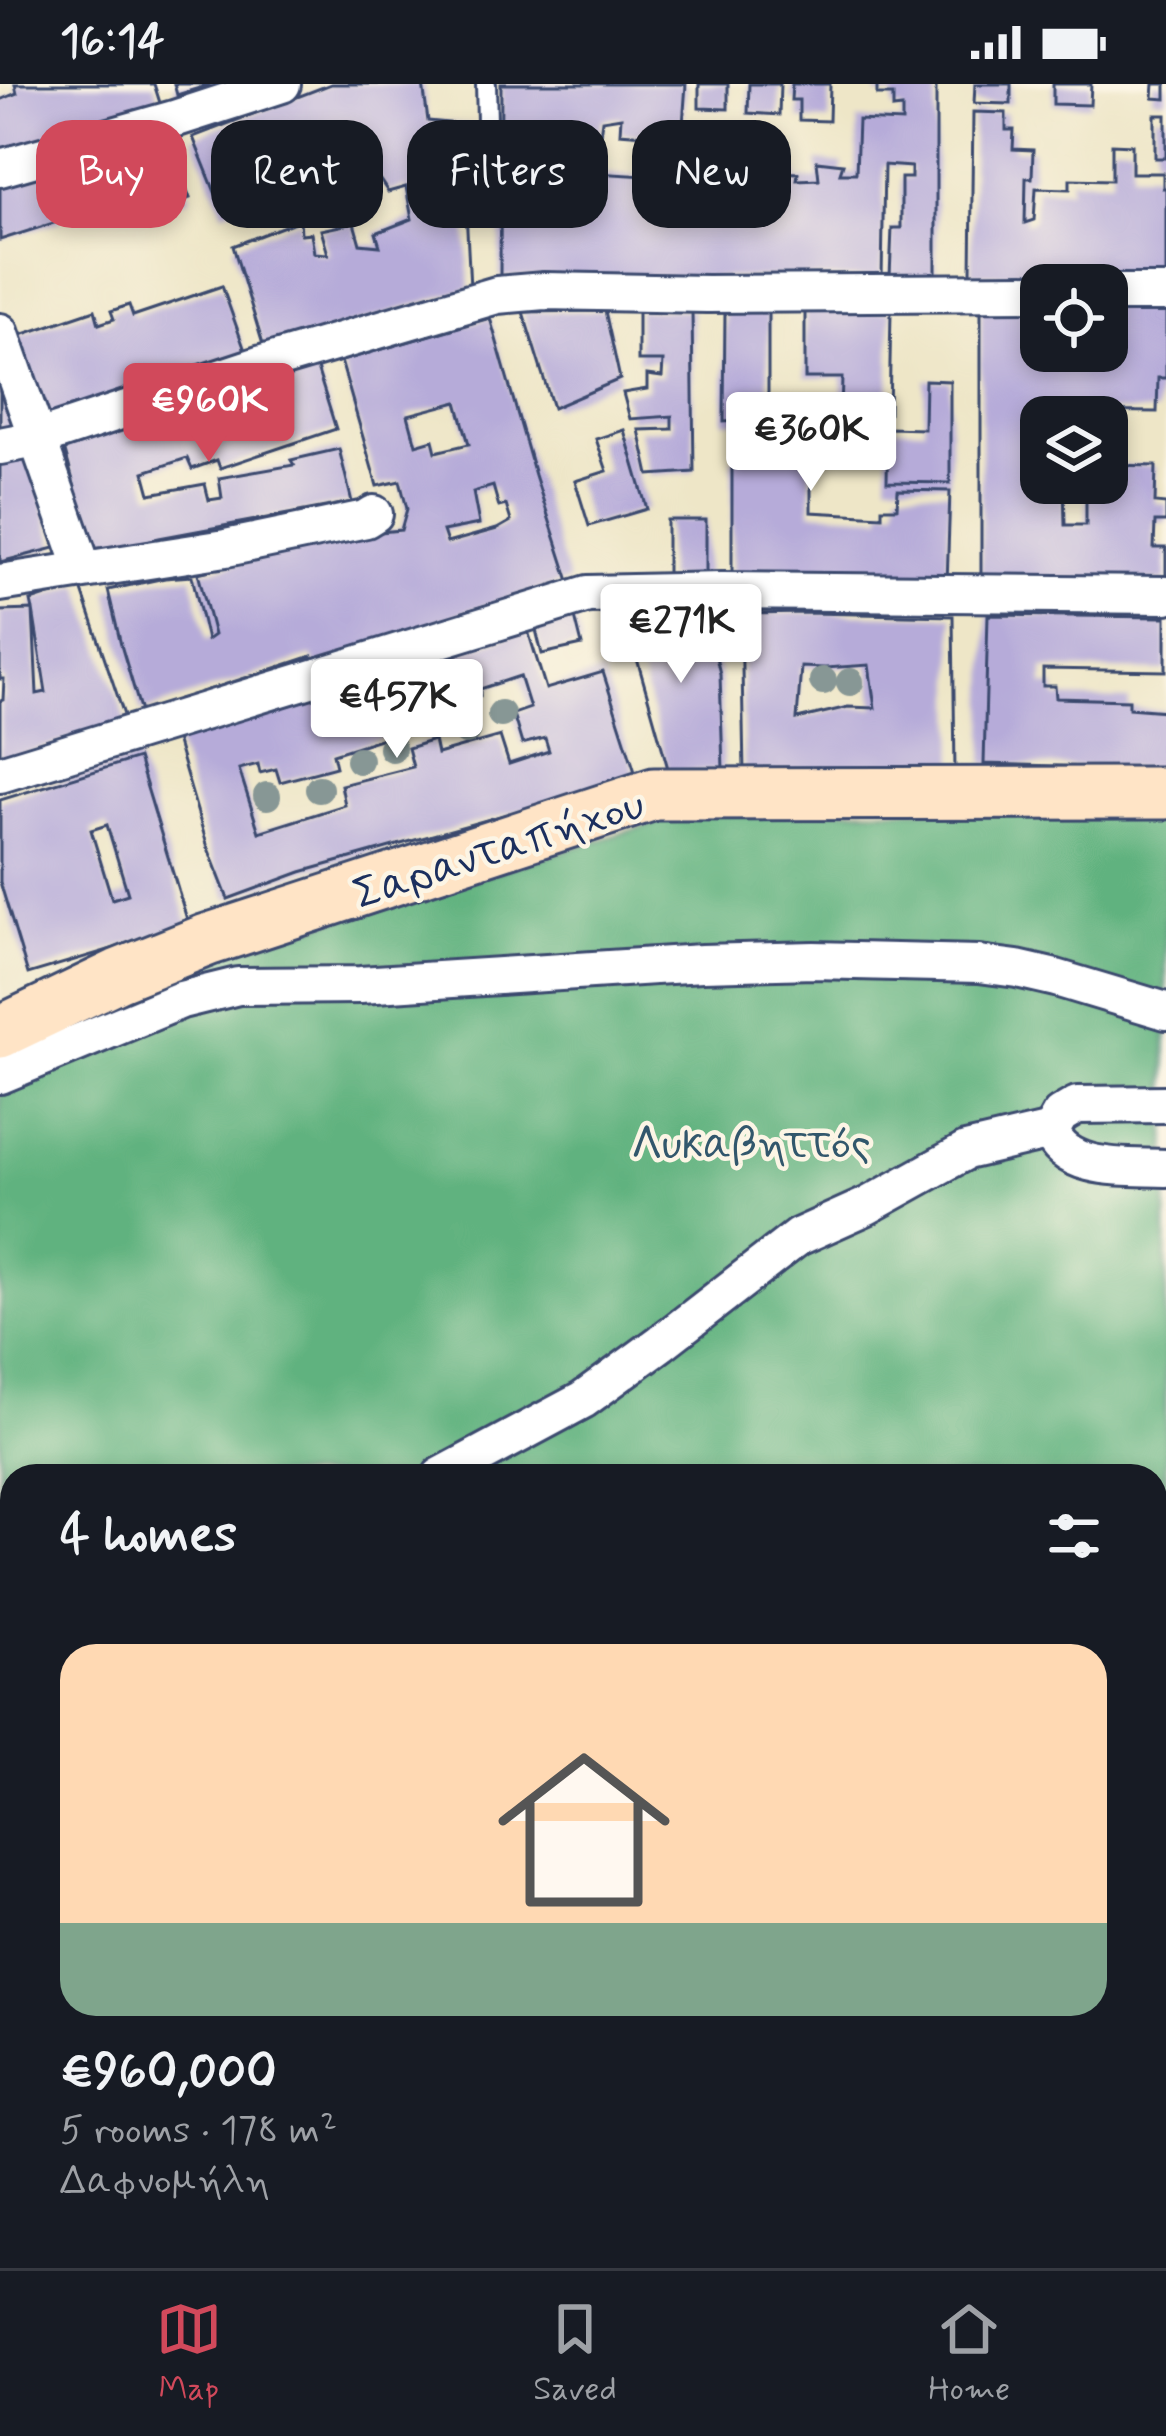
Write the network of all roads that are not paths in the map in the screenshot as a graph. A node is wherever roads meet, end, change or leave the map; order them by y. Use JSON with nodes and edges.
{"nodes":[{"id":1,"x":282,"y":84,"type":"edge"},
{"id":2,"x":486,"y":84,"type":"edge"},
{"id":3,"x":487,"y":120,"type":"edge"},
{"id":4,"x":0,"y":168,"type":"edge"},
{"id":5,"x":1020,"y":292,"type":"edge"},
{"id":6,"x":1128,"y":293,"type":"edge"},
{"id":7,"x":1166,"y":293,"type":"edge"},
{"id":8,"x":0,"y":332,"type":"edge"},
{"id":9,"x":36,"y":439,"type":"junction"},
{"id":10,"x":0,"y":446,"type":"edge"},
{"id":11,"x":374,"y":514,"type":"dead end"},
{"id":12,"x":83,"y":569,"type":"junction"},
{"id":13,"x":0,"y":583,"type":"edge"},
{"id":14,"x":1166,"y":595,"type":"edge"},
{"id":15,"x":0,"y":774,"type":"edge"},
{"id":16,"x":1166,"y":793,"type":"edge"},
{"id":17,"x":1166,"y":1011,"type":"edge"},
{"id":18,"x":0,"y":1032,"type":"edge"},
{"id":19,"x":0,"y":1075,"type":"edge"},
{"id":20,"x":1166,"y":1104,"type":"edge"},
{"id":21,"x":1052,"y":1131,"type":"junction"},
{"id":22,"x":1166,"y":1168,"type":"edge"},
{"id":23,"x":463,"y":1464,"type":"edge"}],
"edges":[{"from":1,"to":4,"type":"street"},
{"from":2,"to":3,"type":"lane"},
{"from":5,"to":9,"type":"street"},
{"from":6,"to":7,"type":"street"},
{"from":8,"to":9,"type":"street"},
{"from":9,"to":10,"type":"street"},
{"from":9,"to":12,"type":"street"},
{"from":11,"to":12,"type":"street"},
{"from":12,"to":13,"type":"street"},
{"from":14,"to":15,"type":"street"},
{"from":16,"to":18,"type":"street","name":"Σαρανταπήχου"},
{"from":17,"to":19,"type":"street"},
{"from":20,"to":21,"type":"street"},
{"from":21,"to":22,"type":"street"},
{"from":21,"to":23,"type":"street"}]}
